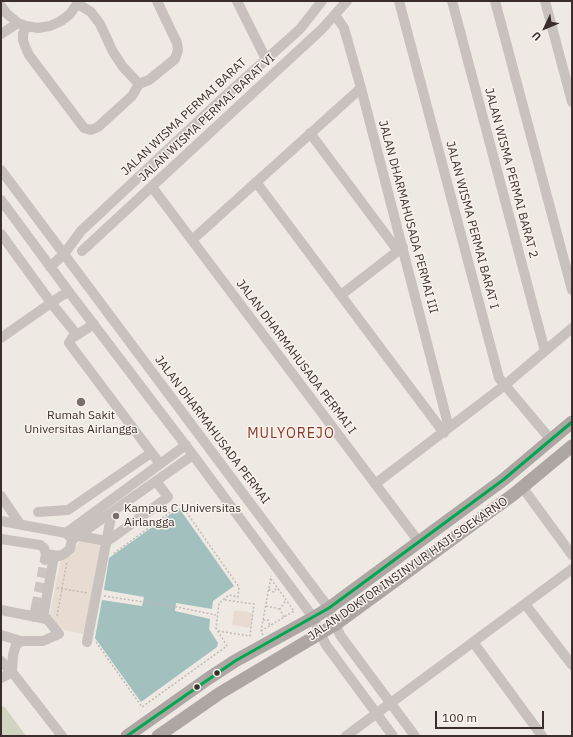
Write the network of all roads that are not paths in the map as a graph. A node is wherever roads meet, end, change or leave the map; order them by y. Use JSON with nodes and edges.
{"nodes":[{"id":1,"x":157,"y":1,"type":"edge"},
{"id":2,"x":237,"y":1,"type":"edge"},
{"id":3,"x":322,"y":1,"type":"edge"},
{"id":4,"x":347,"y":1,"type":"edge"},
{"id":5,"x":399,"y":1,"type":"edge"},
{"id":6,"x":452,"y":1,"type":"edge"},
{"id":7,"x":495,"y":1,"type":"edge"},
{"id":8,"x":545,"y":1,"type":"edge"},
{"id":9,"x":78,"y":3,"type":"edge"},
{"id":10,"x":1,"y":8,"type":"edge"},
{"id":11,"x":334,"y":15,"type":"junction"},
{"id":12,"x":22,"y":25,"type":"junction"},
{"id":13,"x":1,"y":34,"type":"edge"},
{"id":14,"x":266,"y":59,"type":"junction"},
{"id":15,"x":139,"y":84,"type":"junction"},
{"id":16,"x":360,"y":88,"type":"junction"},
{"id":17,"x":223,"y":98,"type":"junction"},
{"id":18,"x":572,"y":102,"type":"edge"},
{"id":19,"x":234,"y":109,"type":"junction"},
{"id":20,"x":310,"y":133,"type":"junction"},
{"id":21,"x":1,"y":170,"type":"edge"},
{"id":22,"x":256,"y":182,"type":"junction"},
{"id":23,"x":152,"y":187,"type":"junction"},
{"id":24,"x":1,"y":200,"type":"edge"},
{"id":25,"x":1,"y":234,"type":"edge"},
{"id":26,"x":192,"y":240,"type":"junction"},
{"id":27,"x":400,"y":249,"type":"junction"},
{"id":28,"x":82,"y":251,"type":"dead end"},
{"id":29,"x":64,"y":254,"type":"junction"},
{"id":30,"x":50,"y":267,"type":"junction"},
{"id":31,"x":572,"y":290,"type":"edge"},
{"id":32,"x":69,"y":292,"type":"junction"},
{"id":33,"x":341,"y":295,"type":"junction"},
{"id":34,"x":52,"y":304,"type":"junction"},
{"id":35,"x":94,"y":324,"type":"junction"},
{"id":36,"x":572,"y":328,"type":"edge"},
{"id":37,"x":77,"y":335,"type":"junction"},
{"id":38,"x":1,"y":338,"type":"edge"},
{"id":39,"x":545,"y":351,"type":"junction"},
{"id":40,"x":504,"y":385,"type":"junction"},
{"id":41,"x":572,"y":422,"type":"edge"},
{"id":42,"x":447,"y":431,"type":"junction"},
{"id":43,"x":551,"y":440,"type":"junction"},
{"id":44,"x":186,"y":445,"type":"junction"},
{"id":45,"x":572,"y":446,"type":"edge"},
{"id":46,"x":151,"y":453,"type":"junction"},
{"id":47,"x":193,"y":455,"type":"junction"},
{"id":48,"x":160,"y":464,"type":"junction"},
{"id":49,"x":503,"y":480,"type":"junction"},
{"id":50,"x":156,"y":481,"type":"junction"},
{"id":51,"x":375,"y":484,"type":"junction"},
{"id":52,"x":518,"y":491,"type":"junction"},
{"id":53,"x":1,"y":496,"type":"edge"},
{"id":54,"x":38,"y":512,"type":"dead end"},
{"id":55,"x":112,"y":512,"type":"junction"},
{"id":56,"x":3,"y":519,"type":"edge"},
{"id":57,"x":20,"y":524,"type":"junction"},
{"id":58,"x":1,"y":539,"type":"edge"},
{"id":59,"x":72,"y":540,"type":"junction"},
{"id":60,"x":107,"y":541,"type":"junction"},
{"id":61,"x":419,"y":542,"type":"junction"},
{"id":62,"x":572,"y":555,"type":"edge"},
{"id":63,"x":48,"y":557,"type":"junction"},
{"id":64,"x":572,"y":569,"type":"edge"},
{"id":65,"x":525,"y":604,"type":"junction"},
{"id":66,"x":329,"y":608,"type":"junction"},
{"id":67,"x":1,"y":610,"type":"edge"},
{"id":68,"x":38,"y":614,"type":"junction"},
{"id":69,"x":313,"y":618,"type":"junction"},
{"id":70,"x":336,"y":624,"type":"junction"},
{"id":71,"x":320,"y":633,"type":"junction"},
{"id":72,"x":1,"y":635,"type":"edge"},
{"id":73,"x":90,"y":640,"type":"road end"},
{"id":74,"x":21,"y":641,"type":"junction"},
{"id":75,"x":473,"y":642,"type":"junction"},
{"id":76,"x":1,"y":662,"type":"edge"},
{"id":77,"x":572,"y":666,"type":"edge"},
{"id":78,"x":12,"y":672,"type":"junction"},
{"id":79,"x":1,"y":678,"type":"edge"},
{"id":80,"x":391,"y":703,"type":"junction"},
{"id":81,"x":376,"y":714,"type":"junction"},
{"id":82,"x":62,"y":736,"type":"edge"},
{"id":83,"x":127,"y":736,"type":"edge"},
{"id":84,"x":158,"y":736,"type":"edge"},
{"id":85,"x":346,"y":736,"type":"edge"},
{"id":86,"x":393,"y":736,"type":"edge"},
{"id":87,"x":415,"y":736,"type":"edge"},
{"id":88,"x":542,"y":736,"type":"edge"}],
"edges":[{"from":1,"to":15,"type":"street"},
{"from":2,"to":14,"type":"street"},
{"from":3,"to":14,"type":"street","name":"JALAN WISMA PERMAI BARAT"},
{"from":4,"to":11,"type":"street","name":"JALAN WISMA PERMAI BARAT VI"},
{"from":5,"to":40,"type":"street","name":"JALAN WISMA PERMAI BARAT I"},
{"from":6,"to":39,"type":"street","name":"JALAN WISMA PERMAI BARAT 2"},
{"from":7,"to":31,"type":"street"},
{"from":8,"to":18,"type":"street"},
{"from":9,"to":12,"type":"street"},
{"from":9,"to":15,"type":"street"},
{"from":10,"to":12,"type":"street"},
{"from":11,"to":16,"type":"street","name":"JALAN DHARMAHUSADA PERMAI III"},
{"from":11,"to":19,"type":"street","name":"JALAN WISMA PERMAI BARAT VI"},
{"from":12,"to":13,"type":"street"},
{"from":12,"to":15,"type":"street"},
{"from":14,"to":17,"type":"street","name":"JALAN WISMA PERMAI BARAT"},
{"from":16,"to":20,"type":"street"},
{"from":16,"to":27,"type":"street","name":"JALAN DHARMAHUSADA PERMAI III"},
{"from":17,"to":19,"type":"street"},
{"from":17,"to":29,"type":"street","name":"JALAN WISMA PERMAI BARAT"},
{"from":19,"to":23,"type":"street","name":"JALAN WISMA PERMAI BARAT VI"},
{"from":20,"to":22,"type":"street"},
{"from":20,"to":27,"type":"street"},
{"from":21,"to":29,"type":"street","name":"JALAN DHARMAHUSADA PERMAI"},
{"from":22,"to":26,"type":"street"},
{"from":22,"to":33,"type":"street"},
{"from":23,"to":26,"type":"street","name":"JALAN DHARMAHUSADA PERMAI I"},
{"from":23,"to":28,"type":"street","name":"JALAN WISMA PERMAI BARAT VI"},
{"from":24,"to":30,"type":"street"},
{"from":25,"to":34,"type":"street"},
{"from":26,"to":51,"type":"street","name":"JALAN DHARMAHUSADA PERMAI I"},
{"from":27,"to":33,"type":"street"},
{"from":27,"to":42,"type":"street","name":"JALAN DHARMAHUSADA PERMAI III"},
{"from":29,"to":30,"type":"street"},
{"from":29,"to":66,"type":"street","name":"JALAN DHARMAHUSADA PERMAI"},
{"from":30,"to":32,"type":"street"},
{"from":32,"to":34,"type":"street"},
{"from":32,"to":35,"type":"street"},
{"from":33,"to":42,"type":"street"},
{"from":34,"to":37,"type":"street"},
{"from":34,"to":38,"type":"street"},
{"from":35,"to":37,"type":"street"},
{"from":35,"to":44,"type":"street"},
{"from":36,"to":39,"type":"street"},
{"from":37,"to":46,"type":"street"},
{"from":39,"to":40,"type":"street"},
{"from":40,"to":42,"type":"street"},
{"from":40,"to":43,"type":"street","name":"JALAN WISMA PERMAI BARAT I"},
{"from":41,"to":43,"type":"main road","name":"JALAN DOKTOR INSINYUR HAJI SOEKARNO"},
{"from":42,"to":51,"type":"street"},
{"from":43,"to":49,"type":"main road","name":"JALAN DOKTOR INSINYUR HAJI SOEKARNO"},
{"from":44,"to":47,"type":"street"},
{"from":44,"to":48,"type":"street"},
{"from":45,"to":52,"type":"main road","name":"JALAN DOKTOR INSINYUR HAJI SOEKARNO"},
{"from":46,"to":48,"type":"street"},
{"from":46,"to":54,"type":"street"},
{"from":47,"to":50,"type":"street"},
{"from":47,"to":69,"type":"street"},
{"from":48,"to":59,"type":"street"},
{"from":49,"to":52,"type":"main road"},
{"from":49,"to":61,"type":"main road","name":"JALAN DOKTOR INSINYUR HAJI SOEKARNO"},
{"from":50,"to":55,"type":"street"},
{"from":50,"to":60,"type":"street"},
{"from":51,"to":61,"type":"street","name":"JALAN DHARMAHUSADA PERMAI I"},
{"from":52,"to":62,"type":"street"},
{"from":52,"to":70,"type":"main road","name":"JALAN DOKTOR INSINYUR HAJI SOEKARNO"},
{"from":53,"to":57,"type":"street"},
{"from":55,"to":59,"type":"street"},
{"from":55,"to":60,"type":"street"},
{"from":56,"to":57,"type":"street"},
{"from":57,"to":59,"type":"street"},
{"from":58,"to":63,"type":"street"},
{"from":59,"to":60,"type":"street"},
{"from":59,"to":63,"type":"street"},
{"from":60,"to":73,"type":"street"},
{"from":61,"to":66,"type":"main road","name":"JALAN DOKTOR INSINYUR HAJI SOEKARNO"},
{"from":63,"to":68,"type":"street"},
{"from":64,"to":65,"type":"street"},
{"from":65,"to":75,"type":"street"},
{"from":65,"to":77,"type":"street"},
{"from":66,"to":69,"type":"main road","name":"JALAN DOKTOR INSINYUR HAJI SOEKARNO"},
{"from":66,"to":70,"type":"street","name":"JALAN DHARMAHUSADA PERMAI"},
{"from":67,"to":68,"type":"street"},
{"from":68,"to":74,"type":"street"},
{"from":69,"to":71,"type":"street"},
{"from":69,"to":83,"type":"main road","name":"JALAN DOKTOR INSINYUR HAJI SOEKARNO"},
{"from":70,"to":71,"type":"main road","name":"JALAN DOKTOR INSINYUR HAJI SOEKARNO"},
{"from":70,"to":80,"type":"street","name":"JALAN DHARMAHUSADA PERMAI"},
{"from":71,"to":81,"type":"street"},
{"from":71,"to":84,"type":"main road","name":"JALAN DOKTOR INSINYUR HAJI SOEKARNO"},
{"from":72,"to":74,"type":"street"},
{"from":74,"to":78,"type":"street"},
{"from":75,"to":80,"type":"street"},
{"from":75,"to":88,"type":"street"},
{"from":76,"to":78,"type":"street"},
{"from":78,"to":79,"type":"street"},
{"from":78,"to":82,"type":"street"},
{"from":80,"to":81,"type":"street"},
{"from":80,"to":87,"type":"street","name":"JALAN DHARMAHUSADA PERMAI"},
{"from":81,"to":85,"type":"street"},
{"from":81,"to":86,"type":"street"}]}
